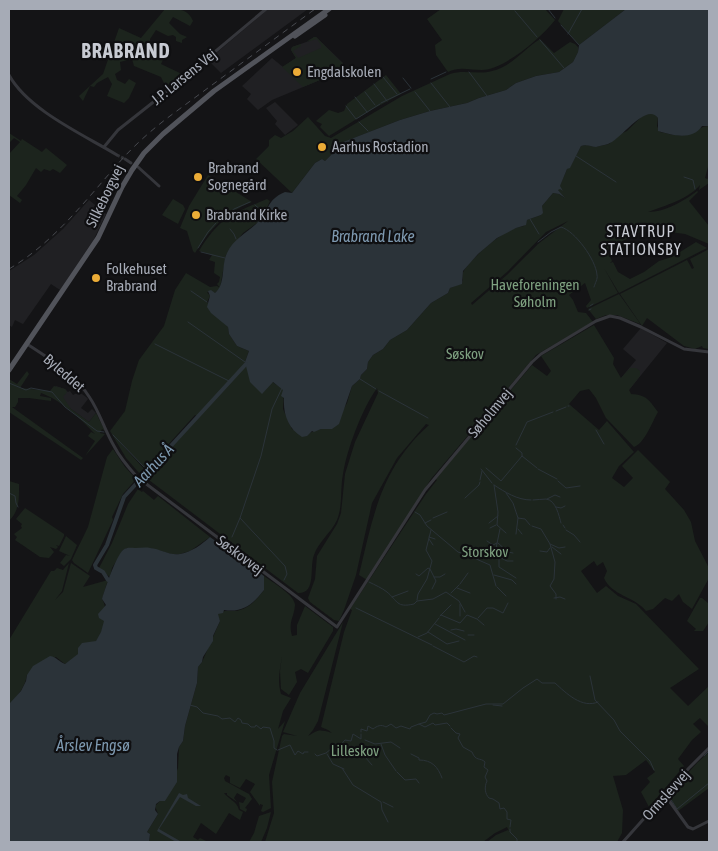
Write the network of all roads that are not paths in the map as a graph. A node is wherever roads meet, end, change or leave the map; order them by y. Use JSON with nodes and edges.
{"nodes":[{"id":1,"x":266,"y":9,"type":"edge"},
{"id":2,"x":330,"y":9,"type":"edge"},
{"id":3,"x":9,"y":75,"type":"edge"},
{"id":4,"x":104,"y":147,"type":"junction"},
{"id":5,"x":117,"y":155,"type":"tunnel mouth"},
{"id":6,"x":125,"y":159,"type":"tunnel mouth"},
{"id":7,"x":131,"y":163,"type":"dead end"},
{"id":8,"x":138,"y":167,"type":"dead end"},
{"id":9,"x":159,"y":186,"type":"dead end"},
{"id":10,"x":27,"y":344,"type":"junction"},
{"id":11,"x":709,"y":352,"type":"edge"},
{"id":12,"x":9,"y":370,"type":"edge"},
{"id":13,"x":108,"y":434,"type":"joint"},
{"id":14,"x":337,"y":627,"type":"joint"},
{"id":15,"x":709,"y":748,"type":"edge"},
{"id":16,"x":665,"y":795,"type":"junction"},
{"id":17,"x":709,"y":821,"type":"edge"},
{"id":18,"x":623,"y":842,"type":"edge"}],
"edges":[{"from":1,"to":4,"type":"street","name":"J.P. Larsens Vej"},
{"from":2,"to":10,"type":"main road","name":"Silkeborgvej"},
{"from":3,"to":4,"type":"street"},
{"from":4,"to":5,"type":"street"},
{"from":6,"to":7,"type":"street"},
{"from":8,"to":9,"type":"street"},
{"from":10,"to":12,"type":"main road","name":"Silkeborgvej"},
{"from":10,"to":13,"type":"street","name":"Byleddet"},
{"from":11,"to":14,"type":"street","name":"Søholmvej"},
{"from":13,"to":14,"type":"street","name":"Søskovvej"},
{"from":15,"to":16,"type":"street","name":"Ormslevvej"},
{"from":16,"to":17,"type":"street"},
{"from":16,"to":18,"type":"street","name":"Ormslevvej"}]}
